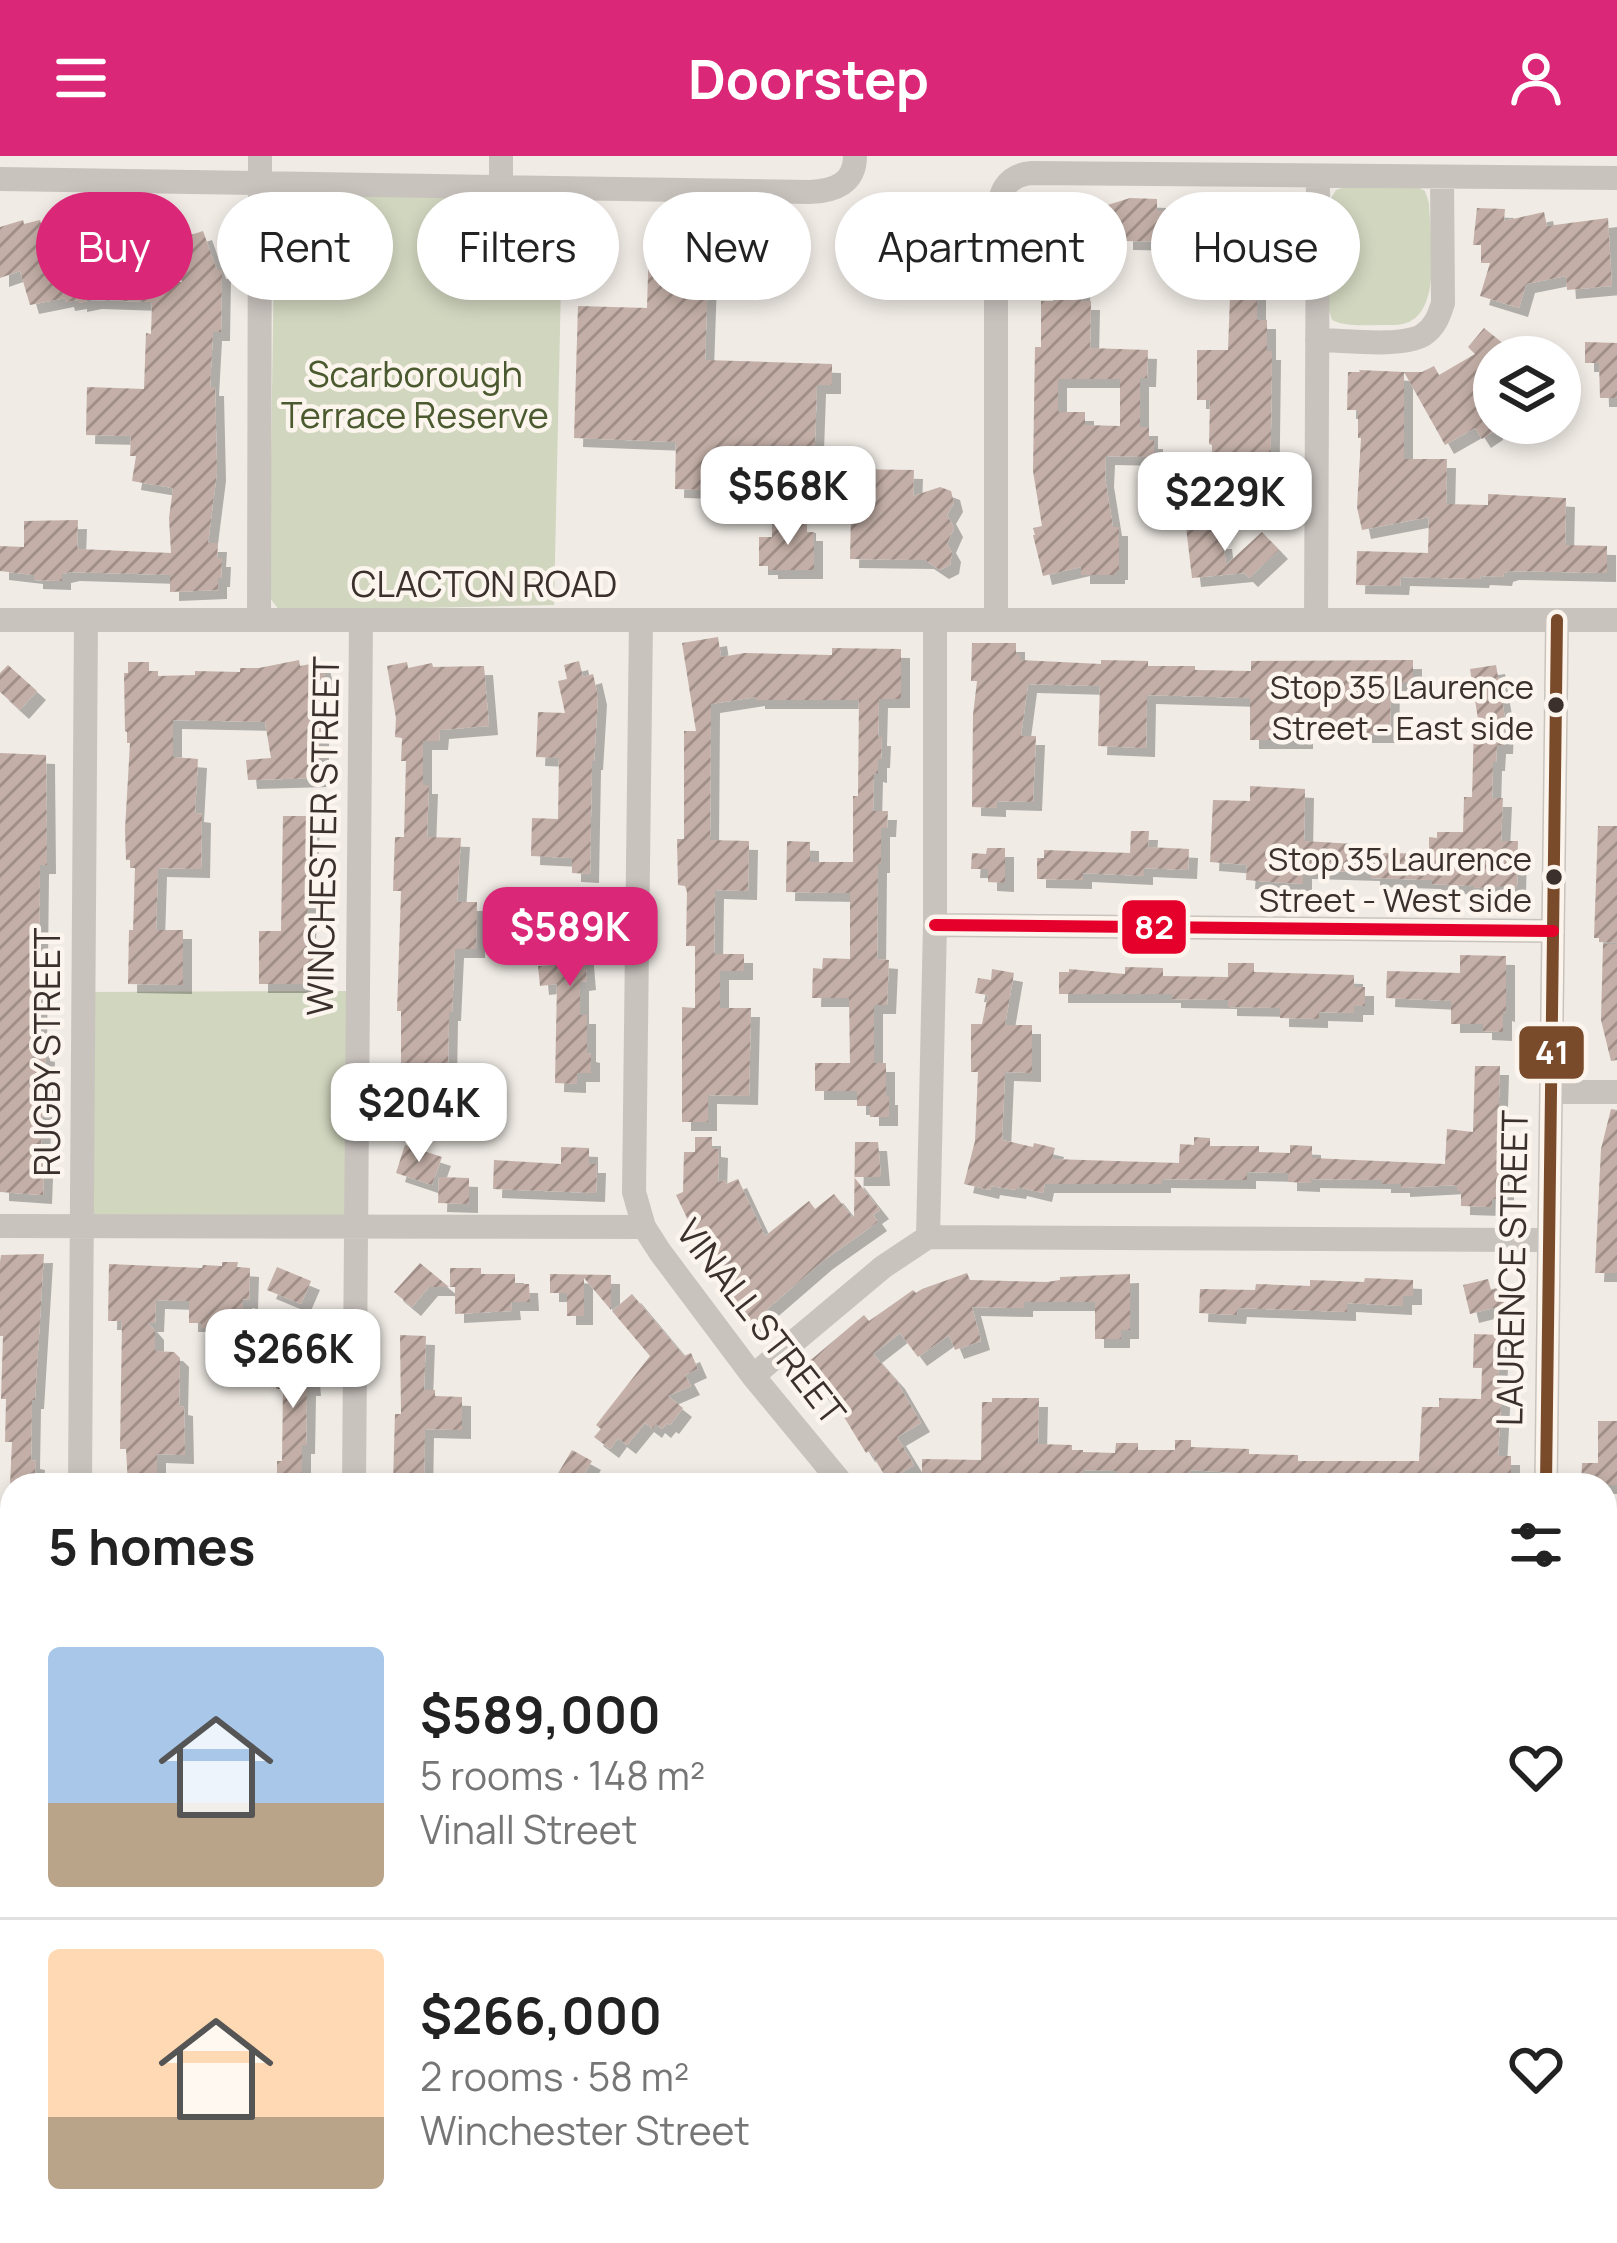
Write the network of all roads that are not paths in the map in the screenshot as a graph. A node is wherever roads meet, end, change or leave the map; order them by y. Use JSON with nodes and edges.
{"nodes":[{"id":1,"x":260,"y":156,"type":"edge"},
{"id":2,"x":501,"y":156,"type":"edge"},
{"id":3,"x":855,"y":156,"type":"edge"},
{"id":4,"x":1318,"y":176,"type":"junction"},
{"id":5,"x":1442,"y":177,"type":"junction"},
{"id":6,"x":1617,"y":178,"type":"edge"},
{"id":7,"x":0,"y":179,"type":"edge"},
{"id":8,"x":260,"y":182,"type":"junction"},
{"id":9,"x":501,"y":188,"type":"junction"},
{"id":10,"x":1316,"y":340,"type":"junction"},
{"id":11,"x":0,"y":620,"type":"edge"},
{"id":12,"x":86,"y":620,"type":"junction"},
{"id":13,"x":259,"y":620,"type":"junction"},
{"id":14,"x":361,"y":620,"type":"junction"},
{"id":15,"x":640,"y":620,"type":"junction"},
{"id":16,"x":935,"y":620,"type":"junction"},
{"id":17,"x":996,"y":620,"type":"junction"},
{"id":18,"x":1316,"y":620,"type":"junction"},
{"id":19,"x":1558,"y":620,"type":"junction"},
{"id":20,"x":1617,"y":620,"type":"edge"},
{"id":21,"x":934,"y":925,"type":"junction"},
{"id":22,"x":1553,"y":931,"type":"junction"},
{"id":23,"x":1551,"y":1092,"type":"junction"},
{"id":24,"x":1617,"y":1092,"type":"edge"},
{"id":25,"x":0,"y":1226,"type":"edge"},
{"id":26,"x":82,"y":1226,"type":"junction"},
{"id":27,"x":356,"y":1227,"type":"junction"},
{"id":28,"x":644,"y":1227,"type":"junction"},
{"id":29,"x":928,"y":1237,"type":"junction"},
{"id":30,"x":1549,"y":1240,"type":"junction"},
{"id":31,"x":753,"y":1376,"type":"junction"},
{"id":32,"x":80,"y":1473,"type":"edge"},
{"id":33,"x":355,"y":1473,"type":"edge"},
{"id":34,"x":833,"y":1473,"type":"edge"},
{"id":35,"x":1546,"y":1473,"type":"edge"}],
"edges":[{"from":1,"to":8,"type":"street"},
{"from":2,"to":9,"type":"street"},
{"from":3,"to":9,"type":"street"},
{"from":4,"to":5,"type":"street"},
{"from":4,"to":10,"type":"street"},
{"from":4,"to":17,"type":"street"},
{"from":5,"to":6,"type":"street"},
{"from":5,"to":10,"type":"street"},
{"from":7,"to":8,"type":"street"},
{"from":8,"to":9,"type":"street"},
{"from":8,"to":13,"type":"street"},
{"from":10,"to":18,"type":"street"},
{"from":11,"to":12,"type":"street","name":"CLACTON ROAD"},
{"from":12,"to":13,"type":"street","name":"CLACTON ROAD"},
{"from":12,"to":26,"type":"street","name":"RUGBY STREET"},
{"from":13,"to":14,"type":"street","name":"CLACTON ROAD"},
{"from":14,"to":15,"type":"street","name":"CLACTON ROAD"},
{"from":14,"to":27,"type":"street","name":"WINCHESTER STREET"},
{"from":15,"to":16,"type":"street","name":"CLACTON ROAD"},
{"from":15,"to":28,"type":"street","name":"VINALL STREET"},
{"from":16,"to":17,"type":"street","name":"CLACTON ROAD"},
{"from":16,"to":21,"type":"street"},
{"from":17,"to":18,"type":"street","name":"CLACTON ROAD"},
{"from":18,"to":19,"type":"street","name":"CLACTON ROAD"},
{"from":19,"to":20,"type":"street","name":"CLACTON ROAD"},
{"from":19,"to":22,"type":"street","name":"LAURENCE STREET"},
{"from":21,"to":22,"type":"street"},
{"from":21,"to":29,"type":"street"},
{"from":22,"to":23,"type":"street","name":"LAURENCE STREET"},
{"from":23,"to":24,"type":"street"},
{"from":23,"to":30,"type":"street","name":"LAURENCE STREET"},
{"from":25,"to":26,"type":"street"},
{"from":26,"to":27,"type":"street"},
{"from":26,"to":32,"type":"street","name":"RUGBY STREET"},
{"from":27,"to":28,"type":"street"},
{"from":27,"to":33,"type":"street","name":"WINCHESTER STREET"},
{"from":28,"to":31,"type":"street","name":"VINALL STREET"},
{"from":29,"to":30,"type":"street"},
{"from":29,"to":31,"type":"street"},
{"from":30,"to":35,"type":"street","name":"LAURENCE STREET"},
{"from":31,"to":34,"type":"street","name":"VINALL STREET"}]}
